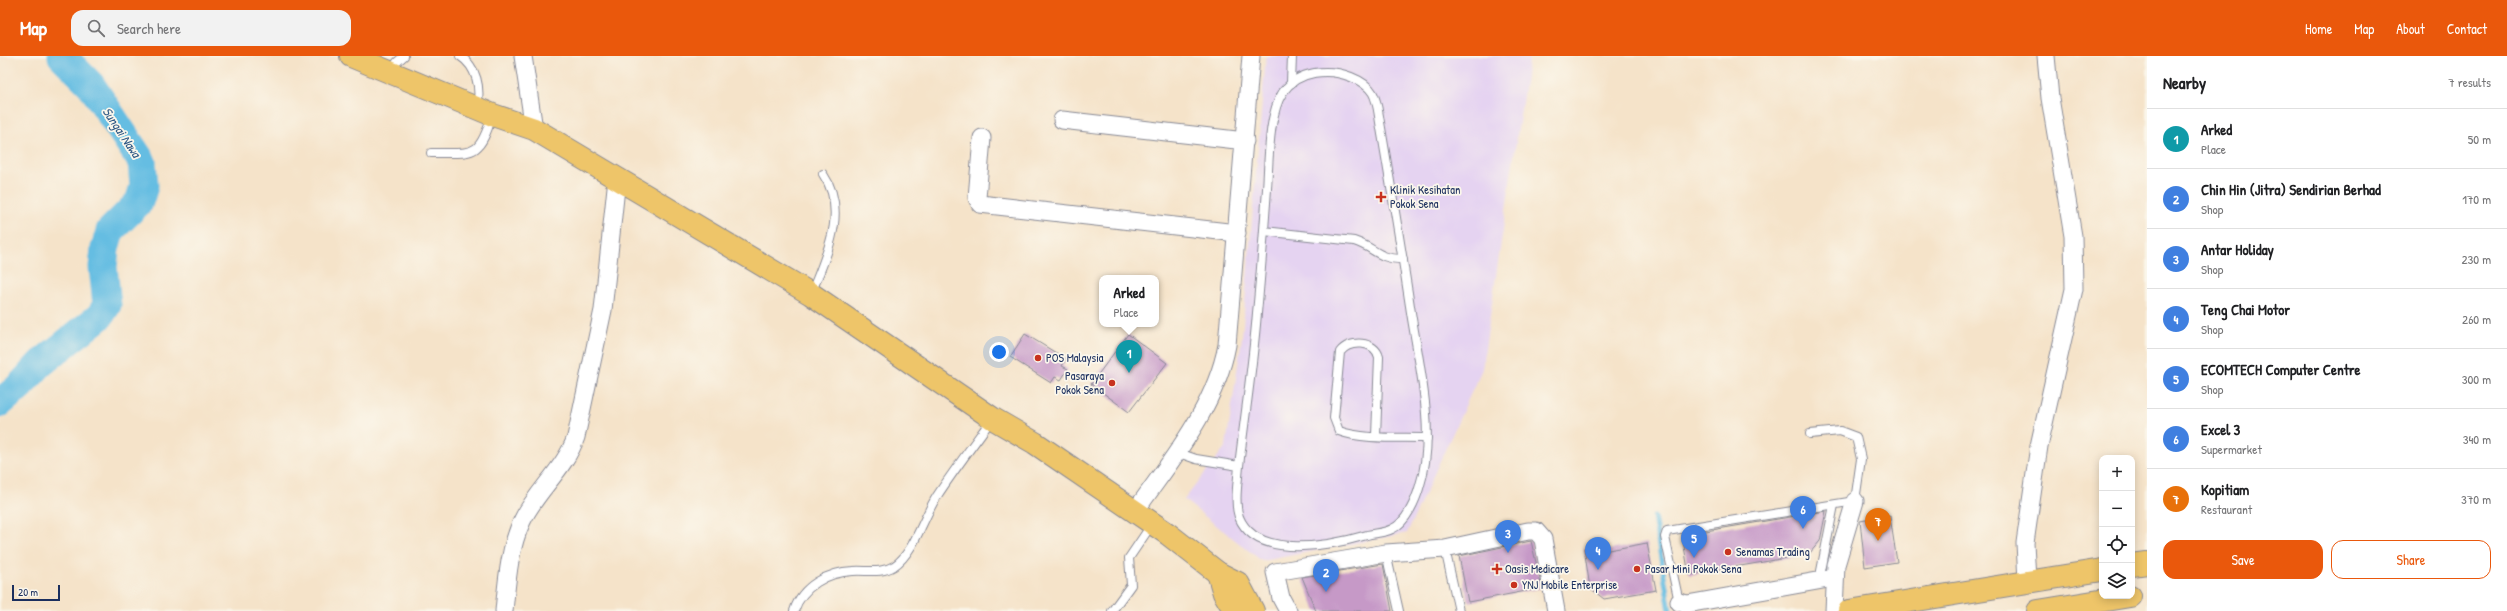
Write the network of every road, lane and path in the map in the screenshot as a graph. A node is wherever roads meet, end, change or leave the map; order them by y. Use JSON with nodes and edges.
{"nodes":[{"id":1,"x":350,"y":56,"type":"edge"},
{"id":2,"x":460,"y":56,"type":"edge"},
{"id":3,"x":523,"y":56,"type":"edge"},
{"id":4,"x":1251,"y":56,"type":"edge"},
{"id":5,"x":1292,"y":56,"type":"edge"},
{"id":6,"x":2046,"y":56,"type":"edge"},
{"id":7,"x":398,"y":64,"type":"edge"},
{"id":8,"x":1291,"y":83,"type":"junction"},
{"id":9,"x":484,"y":112,"type":"junction"},
{"id":10,"x":1062,"y":120,"type":"dead end"},
{"id":11,"x":534,"y":129,"type":"junction"},
{"id":12,"x":982,"y":138,"type":"dead end"},
{"id":13,"x":1245,"y":141,"type":"junction"},
{"id":14,"x":431,"y":153,"type":"dead end"},
{"id":15,"x":823,"y":174,"type":"dead end"},
{"id":16,"x":617,"y":178,"type":"junction"},
{"id":17,"x":1264,"y":231,"type":"junction"},
{"id":18,"x":1237,"y":233,"type":"junction"},
{"id":19,"x":1403,"y":259,"type":"junction"},
{"id":20,"x":811,"y":294,"type":"junction"},
{"id":21,"x":992,"y":418,"type":"junction"},
{"id":22,"x":1810,"y":434,"type":"dead end"},
{"id":23,"x":1376,"y":436,"type":"junction"},
{"id":24,"x":1427,"y":438,"type":"junction"},
{"id":25,"x":1176,"y":452,"type":"junction"},
{"id":26,"x":1239,"y":466,"type":"junction"},
{"id":27,"x":1855,"y":501,"type":"junction"},
{"id":28,"x":1834,"y":505,"type":"junction"},
{"id":29,"x":1143,"y":518,"type":"junction"},
{"id":30,"x":1445,"y":549,"type":"junction"},
{"id":31,"x":1386,"y":553,"type":"junction"},
{"id":32,"x":2147,"y":563,"type":"edge"},
{"id":33,"x":2135,"y":565,"type":"edge"},
{"id":34,"x":2099,"y":570,"type":"edge"},
{"id":35,"x":1218,"y":573,"type":"junction"},
{"id":36,"x":1826,"y":580,"type":"junction"},
{"id":37,"x":2027,"y":581,"type":"junction"},
{"id":38,"x":2147,"y":593,"type":"edge"},
{"id":39,"x":2135,"y":595,"type":"edge"},
{"id":40,"x":2112,"y":599,"type":"edge"},
{"id":41,"x":1679,"y":602,"type":"joint"},
{"id":42,"x":504,"y":611,"type":"edge"},
{"id":43,"x":794,"y":611,"type":"edge"},
{"id":44,"x":1112,"y":611,"type":"edge"},
{"id":45,"x":1235,"y":611,"type":"edge"},
{"id":46,"x":1253,"y":611,"type":"edge"},
{"id":47,"x":1288,"y":611,"type":"edge"},
{"id":48,"x":1399,"y":611,"type":"edge"},
{"id":49,"x":1459,"y":611,"type":"edge"},
{"id":50,"x":1556,"y":611,"type":"edge"},
{"id":51,"x":1834,"y":611,"type":"edge"},
{"id":52,"x":1850,"y":611,"type":"edge"},
{"id":53,"x":2038,"y":611,"type":"edge"}],
"edges":[{"from":1,"to":7,"type":"main road"},
{"from":2,"to":9,"type":"lane"},
{"from":3,"to":11,"type":"street"},
{"from":4,"to":13,"type":"street"},
{"from":5,"to":8,"type":"lane"},
{"from":6,"to":37,"type":"street"},
{"from":7,"to":9,"type":"main road"},
{"from":8,"to":17,"type":"lane"},
{"from":8,"to":19,"type":"lane"},
{"from":9,"to":11,"type":"main road"},
{"from":9,"to":14,"type":"lane"},
{"from":10,"to":13,"type":"street"},
{"from":11,"to":16,"type":"main road"},
{"from":12,"to":18,"type":"street"},
{"from":13,"to":18,"type":"street"},
{"from":15,"to":20,"type":"lane"},
{"from":16,"to":20,"type":"main road"},
{"from":16,"to":42,"type":"street"},
{"from":17,"to":19,"type":"lane"},
{"from":17,"to":26,"type":"lane"},
{"from":18,"to":25,"type":"street"},
{"from":19,"to":24,"type":"lane"},
{"from":20,"to":21,"type":"main road"},
{"from":21,"to":29,"type":"main road"},
{"from":21,"to":43,"type":"lane"},
{"from":22,"to":27,"type":"lane"},
{"from":23,"to":23,"type":"lane"},
{"from":23,"to":24,"type":"lane"},
{"from":24,"to":26,"type":"lane"},
{"from":25,"to":26,"type":"lane"},
{"from":25,"to":29,"type":"street"},
{"from":27,"to":28,"type":"lane"},
{"from":27,"to":36,"type":"street"},
{"from":28,"to":36,"type":"lane"},
{"from":28,"to":41,"type":"lane"},
{"from":29,"to":35,"type":"main road"},
{"from":29,"to":44,"type":"lane"},
{"from":30,"to":31,"type":"street"},
{"from":30,"to":49,"type":"lane"},
{"from":30,"to":50,"type":"street"},
{"from":31,"to":47,"type":"street"},
{"from":31,"to":48,"type":"lane"},
{"from":32,"to":33,"type":"main road"},
{"from":34,"to":37,"type":"main road"},
{"from":35,"to":45,"type":"main road"},
{"from":35,"to":46,"type":"main road"},
{"from":36,"to":41,"type":"street"},
{"from":36,"to":51,"type":"street"},
{"from":37,"to":52,"type":"main road"},
{"from":38,"to":39,"type":"main road"},
{"from":40,"to":53,"type":"main road"}]}
